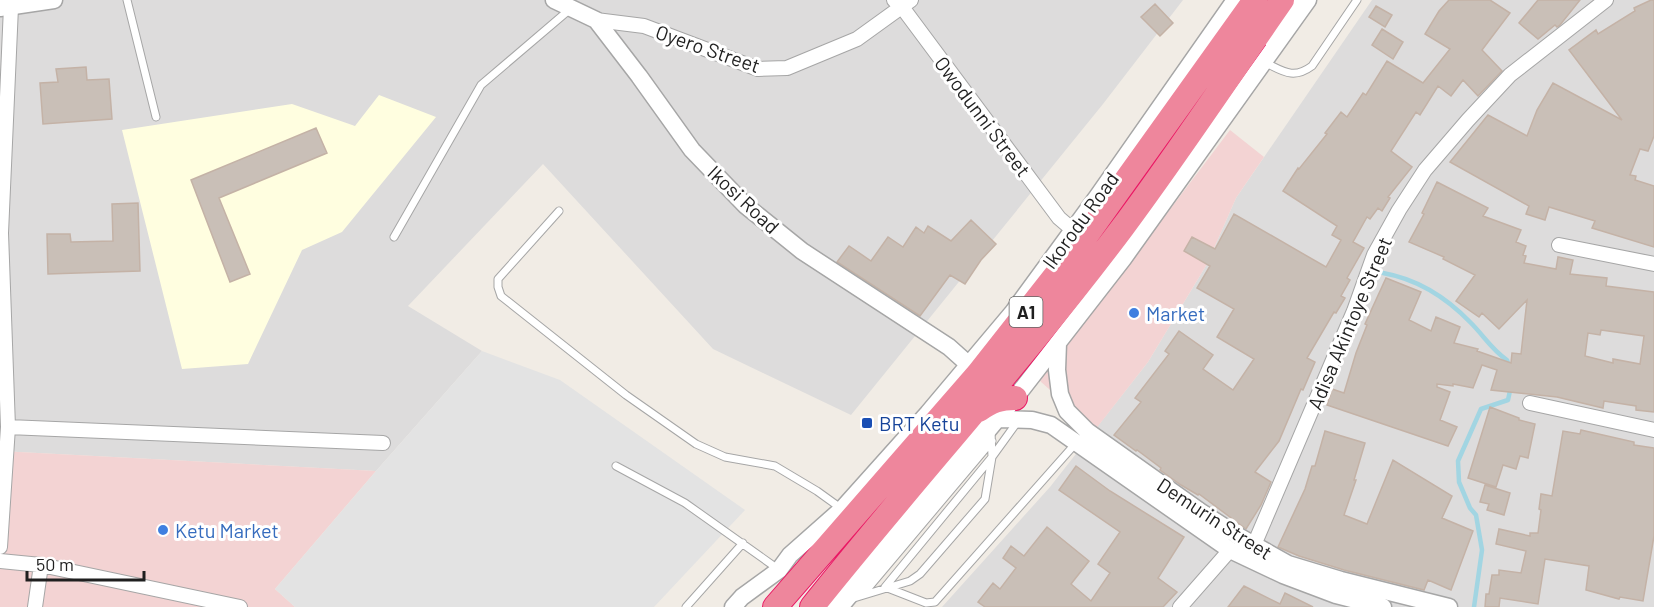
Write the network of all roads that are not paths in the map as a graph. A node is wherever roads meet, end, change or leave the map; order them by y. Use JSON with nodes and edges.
{"nodes":[{"id":1,"x":54,"y":0,"type":"edge"},
{"id":2,"x":127,"y":0,"type":"edge"},
{"id":3,"x":554,"y":0,"type":"edge"},
{"id":4,"x":1235,"y":0,"type":"edge"},
{"id":5,"x":1255,"y":0,"type":"edge"},
{"id":6,"x":1282,"y":0,"type":"edge"},
{"id":7,"x":1297,"y":0,"type":"edge"},
{"id":8,"x":1308,"y":0,"type":"edge"},
{"id":9,"x":1357,"y":0,"type":"edge"},
{"id":10,"x":1606,"y":0,"type":"edge"},
{"id":11,"x":33,"y":2,"type":"edge"},
{"id":12,"x":902,"y":2,"type":"edge"},
{"id":13,"x":5,"y":7,"type":"edge"},
{"id":14,"x":571,"y":8,"type":"junction"},
{"id":15,"x":596,"y":20,"type":"junction"},
{"id":16,"x":1263,"y":55,"type":"junction"},
{"id":17,"x":1242,"y":78,"type":"dead end"},
{"id":18,"x":156,"y":117,"type":"dead end"},
{"id":19,"x":559,"y":210,"type":"dead end"},
{"id":20,"x":1073,"y":230,"type":"junction"},
{"id":21,"x":1,"y":233,"type":"edge"},
{"id":22,"x":394,"y":237,"type":"dead end"},
{"id":23,"x":1559,"y":245,"type":"dead end"},
{"id":24,"x":1654,"y":264,"type":"edge"},
{"id":25,"x":1082,"y":298,"type":"dead end"},
{"id":26,"x":1059,"y":343,"type":"junction"},
{"id":27,"x":968,"y":364,"type":"junction"},
{"id":28,"x":1530,"y":403,"type":"dead end"},
{"id":29,"x":999,"y":413,"type":"junction"},
{"id":30,"x":8,"y":427,"type":"junction"},
{"id":31,"x":1654,"y":430,"type":"edge"},
{"id":32,"x":1082,"y":436,"type":"junction"},
{"id":33,"x":383,"y":443,"type":"dead end"},
{"id":34,"x":992,"y":457,"type":"junction"},
{"id":35,"x":616,"y":466,"type":"dead end"},
{"id":36,"x":842,"y":509,"type":"junction"},
{"id":37,"x":743,"y":543,"type":"junction"},
{"id":38,"x":1254,"y":545,"type":"junction"},
{"id":39,"x":0,"y":547,"type":"edge"},
{"id":40,"x":1230,"y":550,"type":"junction"},
{"id":41,"x":0,"y":561,"type":"edge"},
{"id":42,"x":40,"y":565,"type":"junction"},
{"id":43,"x":779,"y":570,"type":"junction"},
{"id":44,"x":885,"y":587,"type":"junction"},
{"id":45,"x":864,"y":593,"type":"junction"},
{"id":46,"x":1334,"y":601,"type":"edge"},
{"id":47,"x":837,"y":606,"type":"edge"},
{"id":48,"x":35,"y":607,"type":"edge"},
{"id":49,"x":240,"y":607,"type":"edge"},
{"id":50,"x":686,"y":607,"type":"edge"},
{"id":51,"x":733,"y":607,"type":"edge"},
{"id":52,"x":775,"y":607,"type":"edge"},
{"id":53,"x":812,"y":607,"type":"edge"},
{"id":54,"x":1180,"y":607,"type":"edge"},
{"id":55,"x":1383,"y":607,"type":"edge"},
{"id":56,"x":1449,"y":607,"type":"edge"}],
"edges":[{"from":1,"to":11,"type":"street"},
{"from":2,"to":18,"type":"lane"},
{"from":3,"to":14,"type":"street","name":"Ikosi Road"},
{"from":4,"to":20,"type":"street","name":"Ikorodu Road"},
{"from":5,"to":52,"type":"highway","name":"Ikorodu Road","number":"A1"},
{"from":6,"to":29,"type":"highway","name":"Ikorodu Road","number":"A1"},
{"from":7,"to":16,"type":"lane"},
{"from":8,"to":16,"type":"street","name":"Ikorodu Road"},
{"from":9,"to":16,"type":"lane"},
{"from":10,"to":38,"type":"street","name":"Adisa Akintoye Street"},
{"from":11,"to":13,"type":"street"},
{"from":12,"to":15,"type":"street","name":"Oyero Street"},
{"from":12,"to":20,"type":"street","name":"Owodunni Street"},
{"from":13,"to":21,"type":"street"},
{"from":14,"to":15,"type":"street","name":"Ikosi Road"},
{"from":14,"to":22,"type":"lane"},
{"from":15,"to":27,"type":"street","name":"Ikosi Road"},
{"from":16,"to":26,"type":"street","name":"Ikorodu Road"},
{"from":17,"to":25,"type":"lane"},
{"from":19,"to":36,"type":"lane"},
{"from":20,"to":27,"type":"street","name":"Ikorodu Road"},
{"from":21,"to":30,"type":"street"},
{"from":23,"to":24,"type":"street"},
{"from":26,"to":29,"type":"street","name":"Ikorodu Road"},
{"from":26,"to":32,"type":"street","name":"Demurin Street"},
{"from":27,"to":36,"type":"street","name":"Ikorodu Road"},
{"from":28,"to":31,"type":"street"},
{"from":29,"to":32,"type":"street","name":"Demurin Street"},
{"from":29,"to":34,"type":"lane"},
{"from":29,"to":34,"type":"lane"},
{"from":29,"to":45,"type":"lane"},
{"from":29,"to":47,"type":"street","name":"Ikorodu Road"},
{"from":29,"to":53,"type":"highway","name":"Ikorodu Road","number":"A1"},
{"from":30,"to":33,"type":"street"},
{"from":30,"to":39,"type":"street"},
{"from":32,"to":38,"type":"street","name":"Demurin Street"},
{"from":32,"to":40,"type":"street","name":"Demurin Street"},
{"from":32,"to":44,"type":"lane"},
{"from":34,"to":44,"type":"lane"},
{"from":34,"to":44,"type":"lane"},
{"from":35,"to":37,"type":"lane"},
{"from":36,"to":43,"type":"street","name":"Ikorodu Road"},
{"from":37,"to":43,"type":"lane"},
{"from":37,"to":50,"type":"lane"},
{"from":38,"to":56,"type":"street","name":"Demurin Street"},
{"from":40,"to":46,"type":"street","name":"Demurin Street"},
{"from":40,"to":54,"type":"street"},
{"from":41,"to":42,"type":"street"},
{"from":42,"to":48,"type":"street"},
{"from":42,"to":49,"type":"street"},
{"from":43,"to":51,"type":"street","name":"Ikorodu Road"},
{"from":44,"to":45,"type":"lane"},
{"from":45,"to":47,"type":"lane"},
{"from":46,"to":55,"type":"street","name":"Demurin Street"}]}
